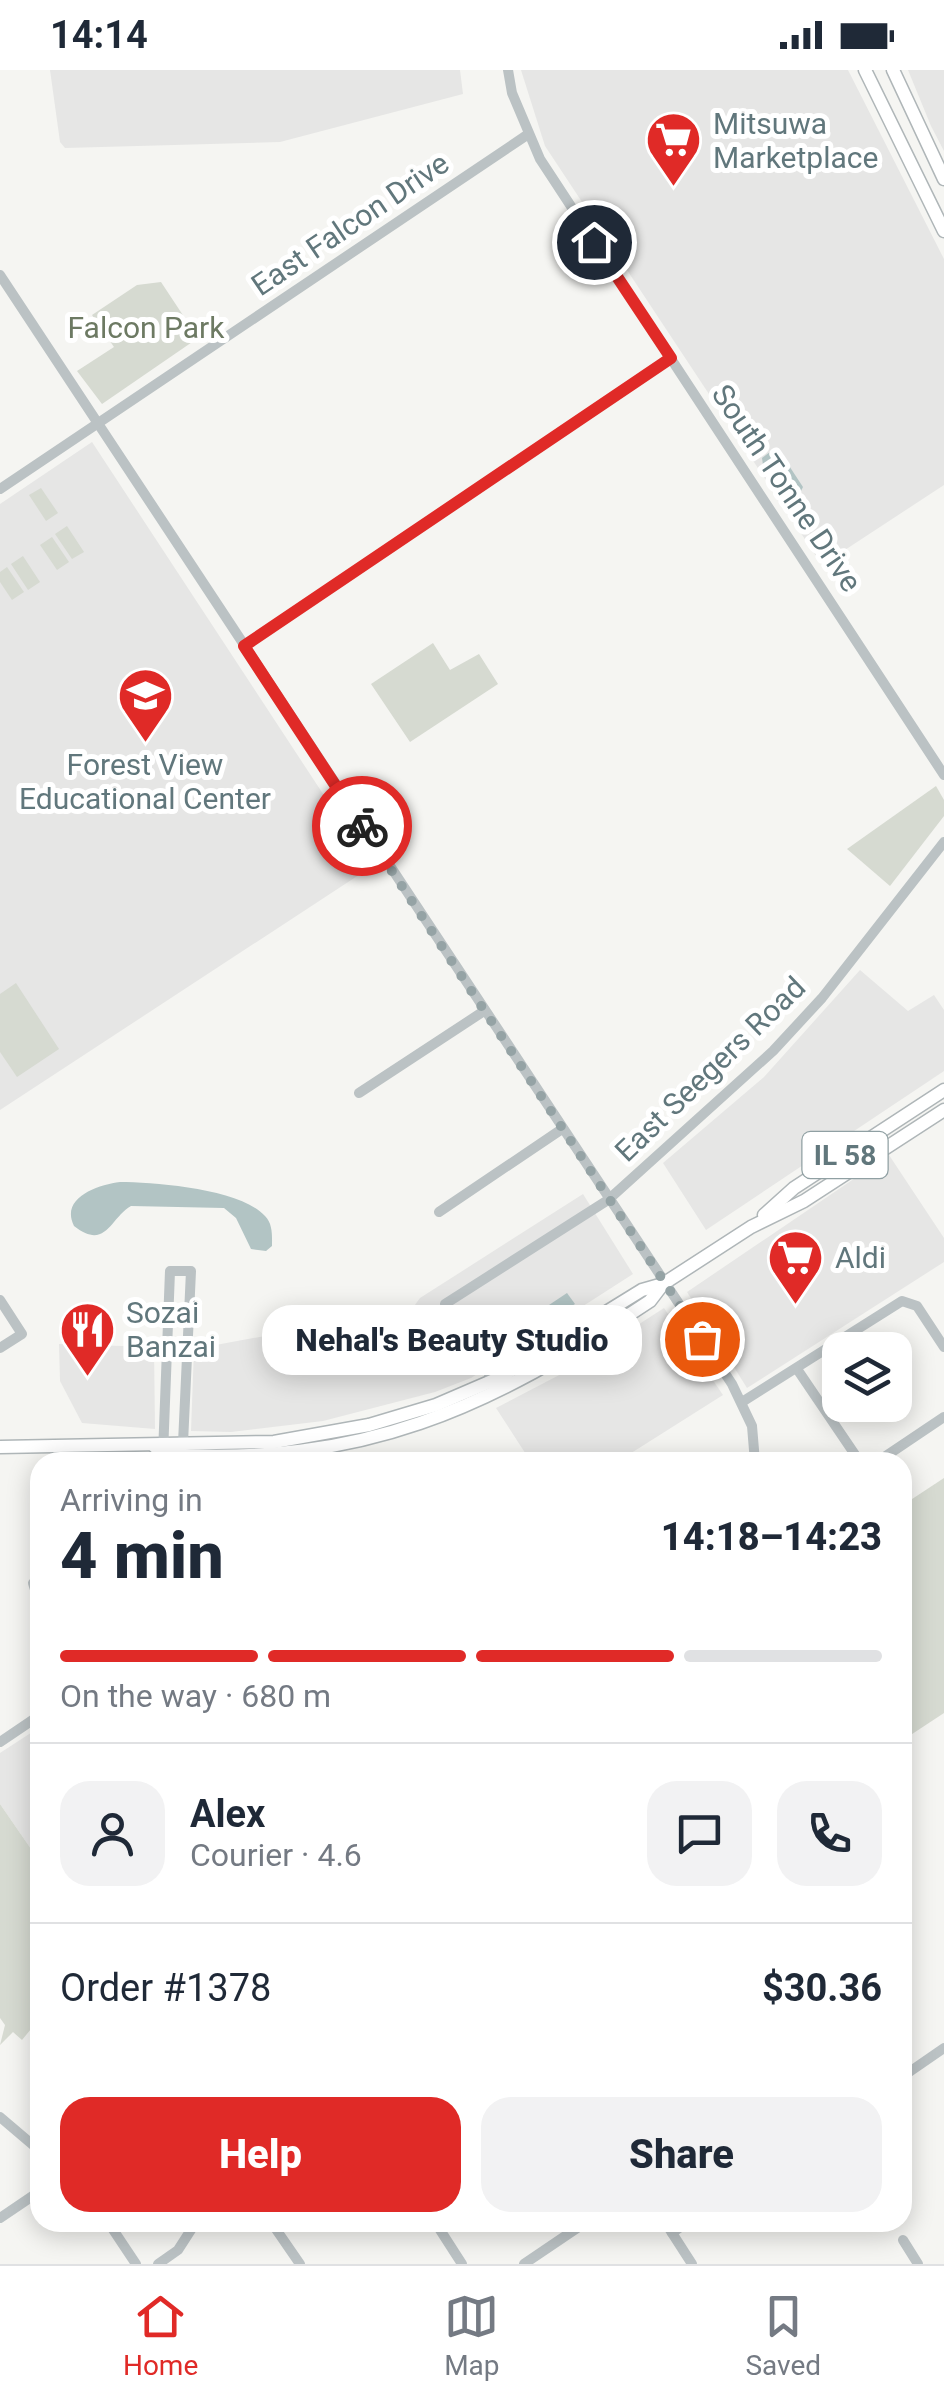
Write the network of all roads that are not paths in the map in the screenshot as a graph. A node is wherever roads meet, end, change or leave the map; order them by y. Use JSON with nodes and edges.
{"nodes":[{"id":1,"x":508,"y":70,"type":"edge"},
{"id":2,"x":865,"y":70,"type":"edge"},
{"id":3,"x":893,"y":70,"type":"edge"},
{"id":4,"x":528,"y":135,"type":"junction"},
{"id":5,"x":944,"y":179,"type":"edge"},
{"id":6,"x":944,"y":230,"type":"edge"},
{"id":7,"x":0,"y":275,"type":"edge"},
{"id":8,"x":671,"y":358,"type":"junction"},
{"id":9,"x":98,"y":423,"type":"junction"},
{"id":10,"x":0,"y":490,"type":"edge"},
{"id":11,"x":244,"y":646,"type":"junction"},
{"id":12,"x":944,"y":775,"type":"edge"},
{"id":13,"x":944,"y":842,"type":"edge"},
{"id":14,"x":484,"y":1011,"type":"junction"},
{"id":15,"x":944,"y":1090,"type":"edge"},
{"id":16,"x":359,"y":1093,"type":"dead end"},
{"id":17,"x":944,"y":1110,"type":"edge"},
{"id":18,"x":562,"y":1129,"type":"junction"},
{"id":19,"x":608,"y":1200,"type":"junction"},
{"id":20,"x":439,"y":1212,"type":"dead end"},
{"id":21,"x":751,"y":1227,"type":"junction"},
{"id":22,"x":663,"y":1284,"type":"junction"},
{"id":23,"x":0,"y":1300,"type":"edge"},
{"id":24,"x":944,"y":1347,"type":"edge"},
{"id":25,"x":0,"y":1348,"type":"edge"},
{"id":26,"x":797,"y":1369,"type":"junction"},
{"id":27,"x":493,"y":1380,"type":"junction"},
{"id":28,"x":742,"y":1402,"type":"junction"},
{"id":29,"x":944,"y":1417,"type":"edge"},
{"id":30,"x":0,"y":1447,"type":"edge"},
{"id":31,"x":170,"y":1452,"type":"edge"},
{"id":32,"x":294,"y":1452,"type":"edge"},
{"id":33,"x":755,"y":1452,"type":"edge"},
{"id":34,"x":853,"y":1452,"type":"edge"},
{"id":35,"x":891,"y":1452,"type":"edge"},
{"id":36,"x":30,"y":1722,"type":"edge"},
{"id":37,"x":0,"y":1742,"type":"edge"},
{"id":38,"x":944,"y":2048,"type":"edge"},
{"id":39,"x":912,"y":2070,"type":"edge"},
{"id":40,"x":0,"y":2117,"type":"edge"},
{"id":41,"x":30,"y":2142,"type":"edge"},
{"id":42,"x":30,"y":2198,"type":"edge"},
{"id":43,"x":0,"y":2218,"type":"edge"},
{"id":44,"x":115,"y":2232,"type":"edge"},
{"id":45,"x":190,"y":2232,"type":"edge"},
{"id":46,"x":278,"y":2232,"type":"edge"},
{"id":47,"x":441,"y":2232,"type":"edge"},
{"id":48,"x":571,"y":2232,"type":"edge"},
{"id":49,"x":672,"y":2232,"type":"edge"},
{"id":50,"x":902,"y":2240,"type":"dead end"},
{"id":51,"x":136,"y":2264,"type":"edge"},
{"id":52,"x":158,"y":2264,"type":"edge"},
{"id":53,"x":300,"y":2264,"type":"edge"},
{"id":54,"x":462,"y":2264,"type":"edge"},
{"id":55,"x":524,"y":2264,"type":"edge"},
{"id":56,"x":692,"y":2264,"type":"edge"},
{"id":57,"x":918,"y":2264,"type":"edge"}],
"edges":[{"from":1,"to":4,"type":"street","name":"South Tonne Drive"},
{"from":2,"to":6,"type":"main road"},
{"from":3,"to":5,"type":"main road"},
{"from":4,"to":8,"type":"street","name":"South Tonne Drive"},
{"from":4,"to":9,"type":"street","name":"East Falcon Drive"},
{"from":7,"to":9,"type":"street"},
{"from":8,"to":11,"type":"street"},
{"from":8,"to":12,"type":"street","name":"South Tonne Drive"},
{"from":9,"to":10,"type":"street","name":"East Falcon Drive"},
{"from":9,"to":11,"type":"street"},
{"from":11,"to":14,"type":"street"},
{"from":13,"to":19,"type":"street","name":"East Seegers Road"},
{"from":14,"to":16,"type":"street"},
{"from":14,"to":18,"type":"street"},
{"from":15,"to":21,"type":"main road","number":"IL 58"},
{"from":17,"to":21,"type":"main road","number":"IL 58"},
{"from":18,"to":19,"type":"street"},
{"from":18,"to":20,"type":"street"},
{"from":19,"to":22,"type":"street"},
{"from":19,"to":27,"type":"street","name":"East Seegers Road"},
{"from":21,"to":22,"type":"main road","number":"IL 58"},
{"from":22,"to":27,"type":"main road","number":"IL 58"},
{"from":22,"to":28,"type":"street"},
{"from":22,"to":32,"type":"main road","number":"IL 58"},
{"from":23,"to":25,"type":"street"},
{"from":24,"to":26,"type":"street"},
{"from":26,"to":28,"type":"street"},
{"from":26,"to":34,"type":"street"},
{"from":27,"to":31,"type":"main road","number":"IL 58"},
{"from":28,"to":33,"type":"street"},
{"from":29,"to":35,"type":"street"},
{"from":30,"to":31,"type":"main road","number":"IL 58"},
{"from":31,"to":31,"type":"street"},
{"from":36,"to":37,"type":"street"},
{"from":38,"to":39,"type":"street"},
{"from":40,"to":41,"type":"street"},
{"from":42,"to":43,"type":"street"},
{"from":44,"to":51,"type":"street"},
{"from":45,"to":52,"type":"street"},
{"from":46,"to":53,"type":"street"},
{"from":47,"to":54,"type":"street"},
{"from":48,"to":55,"type":"street"},
{"from":49,"to":56,"type":"street"},
{"from":50,"to":57,"type":"street"}]}
